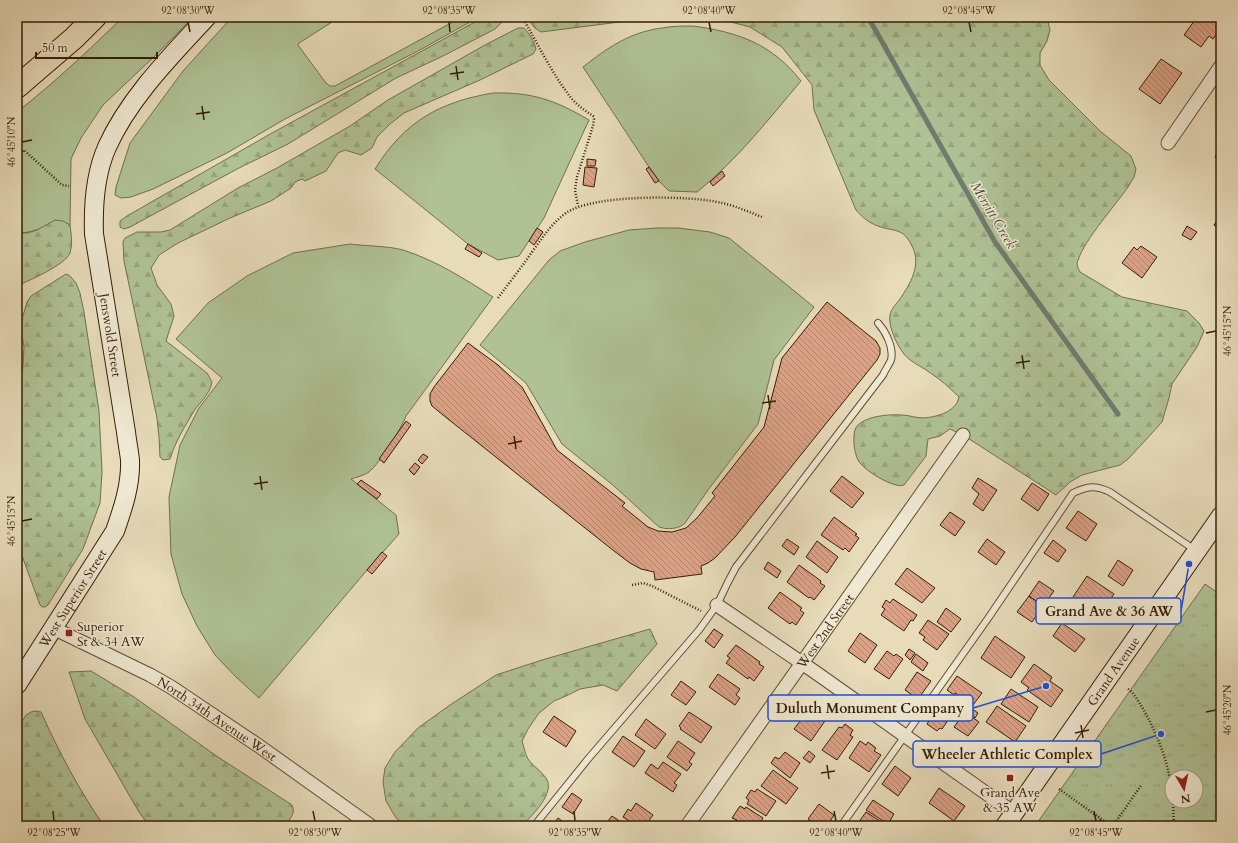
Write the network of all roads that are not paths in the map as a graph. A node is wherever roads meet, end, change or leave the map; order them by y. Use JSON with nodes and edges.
{"nodes":[{"id":1,"x":95,"y":17,"type":"edge"},
{"id":2,"x":207,"y":17,"type":"edge"},
{"id":3,"x":1221,"y":66,"type":"edge"},
{"id":4,"x":17,"y":87,"type":"edge"},
{"id":5,"x":1168,"y":143,"type":"dead end"},
{"id":6,"x":878,"y":323,"type":"dead end"},
{"id":7,"x":963,"y":435,"type":"dead end"},
{"id":8,"x":123,"y":508,"type":"joint"},
{"id":9,"x":1221,"y":516,"type":"edge"},
{"id":10,"x":1196,"y":551,"type":"junction"},
{"id":11,"x":717,"y":605,"type":"junction"},
{"id":12,"x":53,"y":628,"type":"junction"},
{"id":13,"x":802,"y":663,"type":"junction"},
{"id":14,"x":17,"y":685,"type":"edge"},
{"id":15,"x":904,"y":736,"type":"junction"},
{"id":16,"x":1009,"y":820,"type":"edge"},
{"id":17,"x":371,"y":826,"type":"edge"},
{"id":18,"x":534,"y":826,"type":"edge"},
{"id":19,"x":686,"y":826,"type":"edge"},
{"id":20,"x":841,"y":826,"type":"edge"}],
"edges":[{"from":1,"to":4,"type":"highway"},
{"from":2,"to":8,"type":"street","name":"Jenswold Street"},
{"from":3,"to":5,"type":"street"},
{"from":6,"to":11,"type":"lane"},
{"from":7,"to":13,"type":"street","name":"West 2nd Street"},
{"from":8,"to":12,"type":"street","name":"West Superior Street"},
{"from":9,"to":10,"type":"street","name":"Grand Avenue"},
{"from":10,"to":15,"type":"lane"},
{"from":10,"to":16,"type":"street","name":"Grand Avenue"},
{"from":11,"to":13,"type":"street"},
{"from":11,"to":18,"type":"lane"},
{"from":12,"to":14,"type":"street","name":"West Superior Street"},
{"from":12,"to":17,"type":"street","name":"North 34th Avenue West"},
{"from":13,"to":15,"type":"street"},
{"from":13,"to":19,"type":"street","name":"West 2nd Street"},
{"from":15,"to":16,"type":"street"},
{"from":15,"to":20,"type":"lane"}]}
